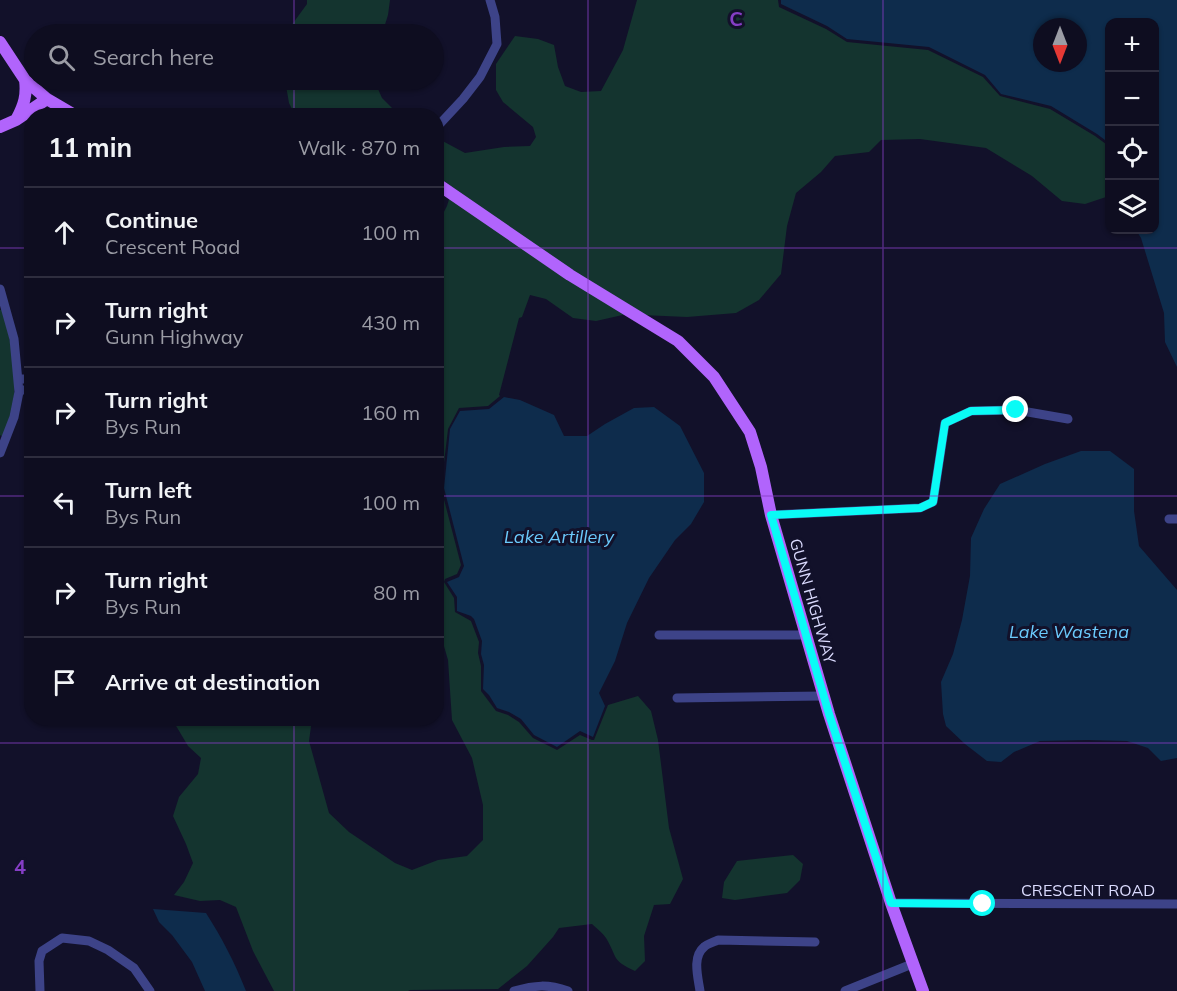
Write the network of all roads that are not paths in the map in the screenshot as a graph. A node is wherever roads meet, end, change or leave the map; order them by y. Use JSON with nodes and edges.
{"nodes":[{"id":1,"x":490,"y":0,"type":"edge"},
{"id":2,"x":0,"y":42,"type":"edge"},
{"id":3,"x":24,"y":78,"type":"edge"},
{"id":4,"x":26,"y":90,"type":"edge"},
{"id":5,"x":37,"y":90,"type":"edge"},
{"id":6,"x":47,"y":99,"type":"junction"},
{"id":7,"x":34,"y":108,"type":"edge"},
{"id":8,"x":62,"y":108,"type":"edge"},
{"id":9,"x":24,"y":115,"type":"edge"},
{"id":10,"x":444,"y":119,"type":"edge"},
{"id":11,"x":16,"y":120,"type":"junction"},
{"id":12,"x":0,"y":127,"type":"edge"},
{"id":13,"x":444,"y":188,"type":"edge"},
{"id":14,"x":0,"y":289,"type":"edge"},
{"id":15,"x":18,"y":379,"type":"junction"},
{"id":16,"x":24,"y":379,"type":"edge"},
{"id":17,"x":19,"y":390,"type":"junction"},
{"id":18,"x":24,"y":390,"type":"edge"},
{"id":19,"x":1068,"y":420,"type":"dead end"},
{"id":20,"x":0,"y":453,"type":"edge"},
{"id":21,"x":771,"y":515,"type":"junction"},
{"id":22,"x":659,"y":635,"type":"dead end"},
{"id":23,"x":806,"y":635,"type":"junction"},
{"id":24,"x":823,"y":696,"type":"junction"},
{"id":25,"x":677,"y":698,"type":"dead end"},
{"id":26,"x":891,"y":903,"type":"junction"},
{"id":27,"x":1177,"y":904,"type":"edge"},
{"id":28,"x":814,"y":942,"type":"dead end"},
{"id":29,"x":912,"y":964,"type":"junction"},
{"id":30,"x":40,"y":991,"type":"edge"},
{"id":31,"x":150,"y":991,"type":"edge"},
{"id":32,"x":514,"y":991,"type":"edge"},
{"id":33,"x":568,"y":991,"type":"edge"},
{"id":34,"x":700,"y":991,"type":"edge"},
{"id":35,"x":845,"y":991,"type":"edge"},
{"id":36,"x":922,"y":991,"type":"edge"}],
"edges":[{"from":1,"to":10,"type":"street"},
{"from":2,"to":3,"type":"main road"},
{"from":4,"to":11,"type":"main road"},
{"from":5,"to":6,"type":"main road"},
{"from":6,"to":7,"type":"main road"},
{"from":6,"to":8,"type":"main road"},
{"from":9,"to":11,"type":"main road"},
{"from":11,"to":12,"type":"main road"},
{"from":13,"to":21,"type":"main road","name":"GUNN HIGHWAY"},
{"from":14,"to":15,"type":"street"},
{"from":15,"to":16,"type":"street"},
{"from":15,"to":17,"type":"street"},
{"from":17,"to":18,"type":"street"},
{"from":17,"to":20,"type":"street"},
{"from":19,"to":21,"type":"street"},
{"from":21,"to":23,"type":"main road","name":"GUNN HIGHWAY"},
{"from":22,"to":23,"type":"street"},
{"from":23,"to":24,"type":"main road","name":"GUNN HIGHWAY"},
{"from":24,"to":25,"type":"street"},
{"from":24,"to":26,"type":"main road","name":"GUNN HIGHWAY"},
{"from":26,"to":27,"type":"street","name":"CRESCENT ROAD"},
{"from":26,"to":29,"type":"main road","name":"GUNN HIGHWAY"},
{"from":28,"to":34,"type":"street"},
{"from":29,"to":35,"type":"street"},
{"from":29,"to":36,"type":"main road","name":"GUNN HIGHWAY"},
{"from":30,"to":31,"type":"street"},
{"from":32,"to":33,"type":"street"}]}
